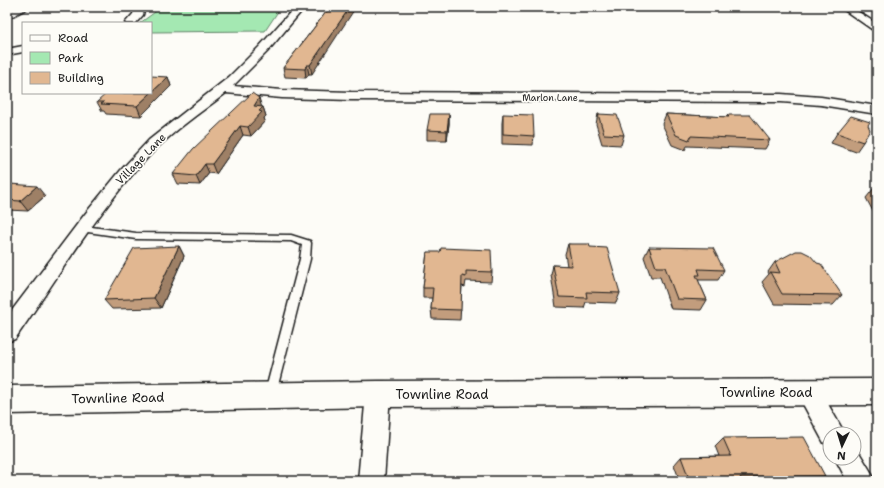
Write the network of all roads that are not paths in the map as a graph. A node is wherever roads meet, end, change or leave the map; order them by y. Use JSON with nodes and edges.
{"nodes":[{"id":1,"x":25,"y":7,"type":"edge"},
{"id":2,"x":140,"y":7,"type":"edge"},
{"id":3,"x":300,"y":7,"type":"edge"},
{"id":4,"x":845,"y":7,"type":"edge"},
{"id":5,"x":7,"y":16,"type":"edge"},
{"id":6,"x":131,"y":22,"type":"edge"},
{"id":7,"x":877,"y":28,"type":"edge"},
{"id":8,"x":22,"y":49,"type":"edge"},
{"id":9,"x":7,"y":52,"type":"edge"},
{"id":10,"x":222,"y":89,"type":"junction"},
{"id":11,"x":877,"y":110,"type":"edge"},
{"id":12,"x":84,"y":229,"type":"junction"},
{"id":13,"x":7,"y":333,"type":"edge"},
{"id":14,"x":808,"y":391,"type":"junction"},
{"id":15,"x":877,"y":392,"type":"edge"},
{"id":16,"x":378,"y":394,"type":"junction"},
{"id":17,"x":271,"y":396,"type":"junction"},
{"id":18,"x":7,"y":400,"type":"edge"},
{"id":19,"x":829,"y":426,"type":"edge"},
{"id":20,"x":853,"y":466,"type":"edge"},
{"id":21,"x":371,"y":481,"type":"edge"},
{"id":22,"x":862,"y":481,"type":"edge"}],
"edges":[{"from":1,"to":5,"type":"street"},
{"from":2,"to":6,"type":"street"},
{"from":3,"to":10,"type":"street","name":"Village Lane"},
{"from":4,"to":7,"type":"street"},
{"from":8,"to":9,"type":"street"},
{"from":10,"to":11,"type":"street","name":"Marlon Lane"},
{"from":10,"to":12,"type":"street","name":"Village Lane"},
{"from":12,"to":13,"type":"street","name":"Village Lane"},
{"from":12,"to":17,"type":"lane"},
{"from":14,"to":15,"type":"street","name":"Townline Road"},
{"from":14,"to":16,"type":"street","name":"Townline Road"},
{"from":14,"to":19,"type":"street"},
{"from":16,"to":17,"type":"street","name":"Townline Road"},
{"from":16,"to":21,"type":"street"},
{"from":17,"to":18,"type":"street","name":"Townline Road"},
{"from":20,"to":22,"type":"street"}]}
